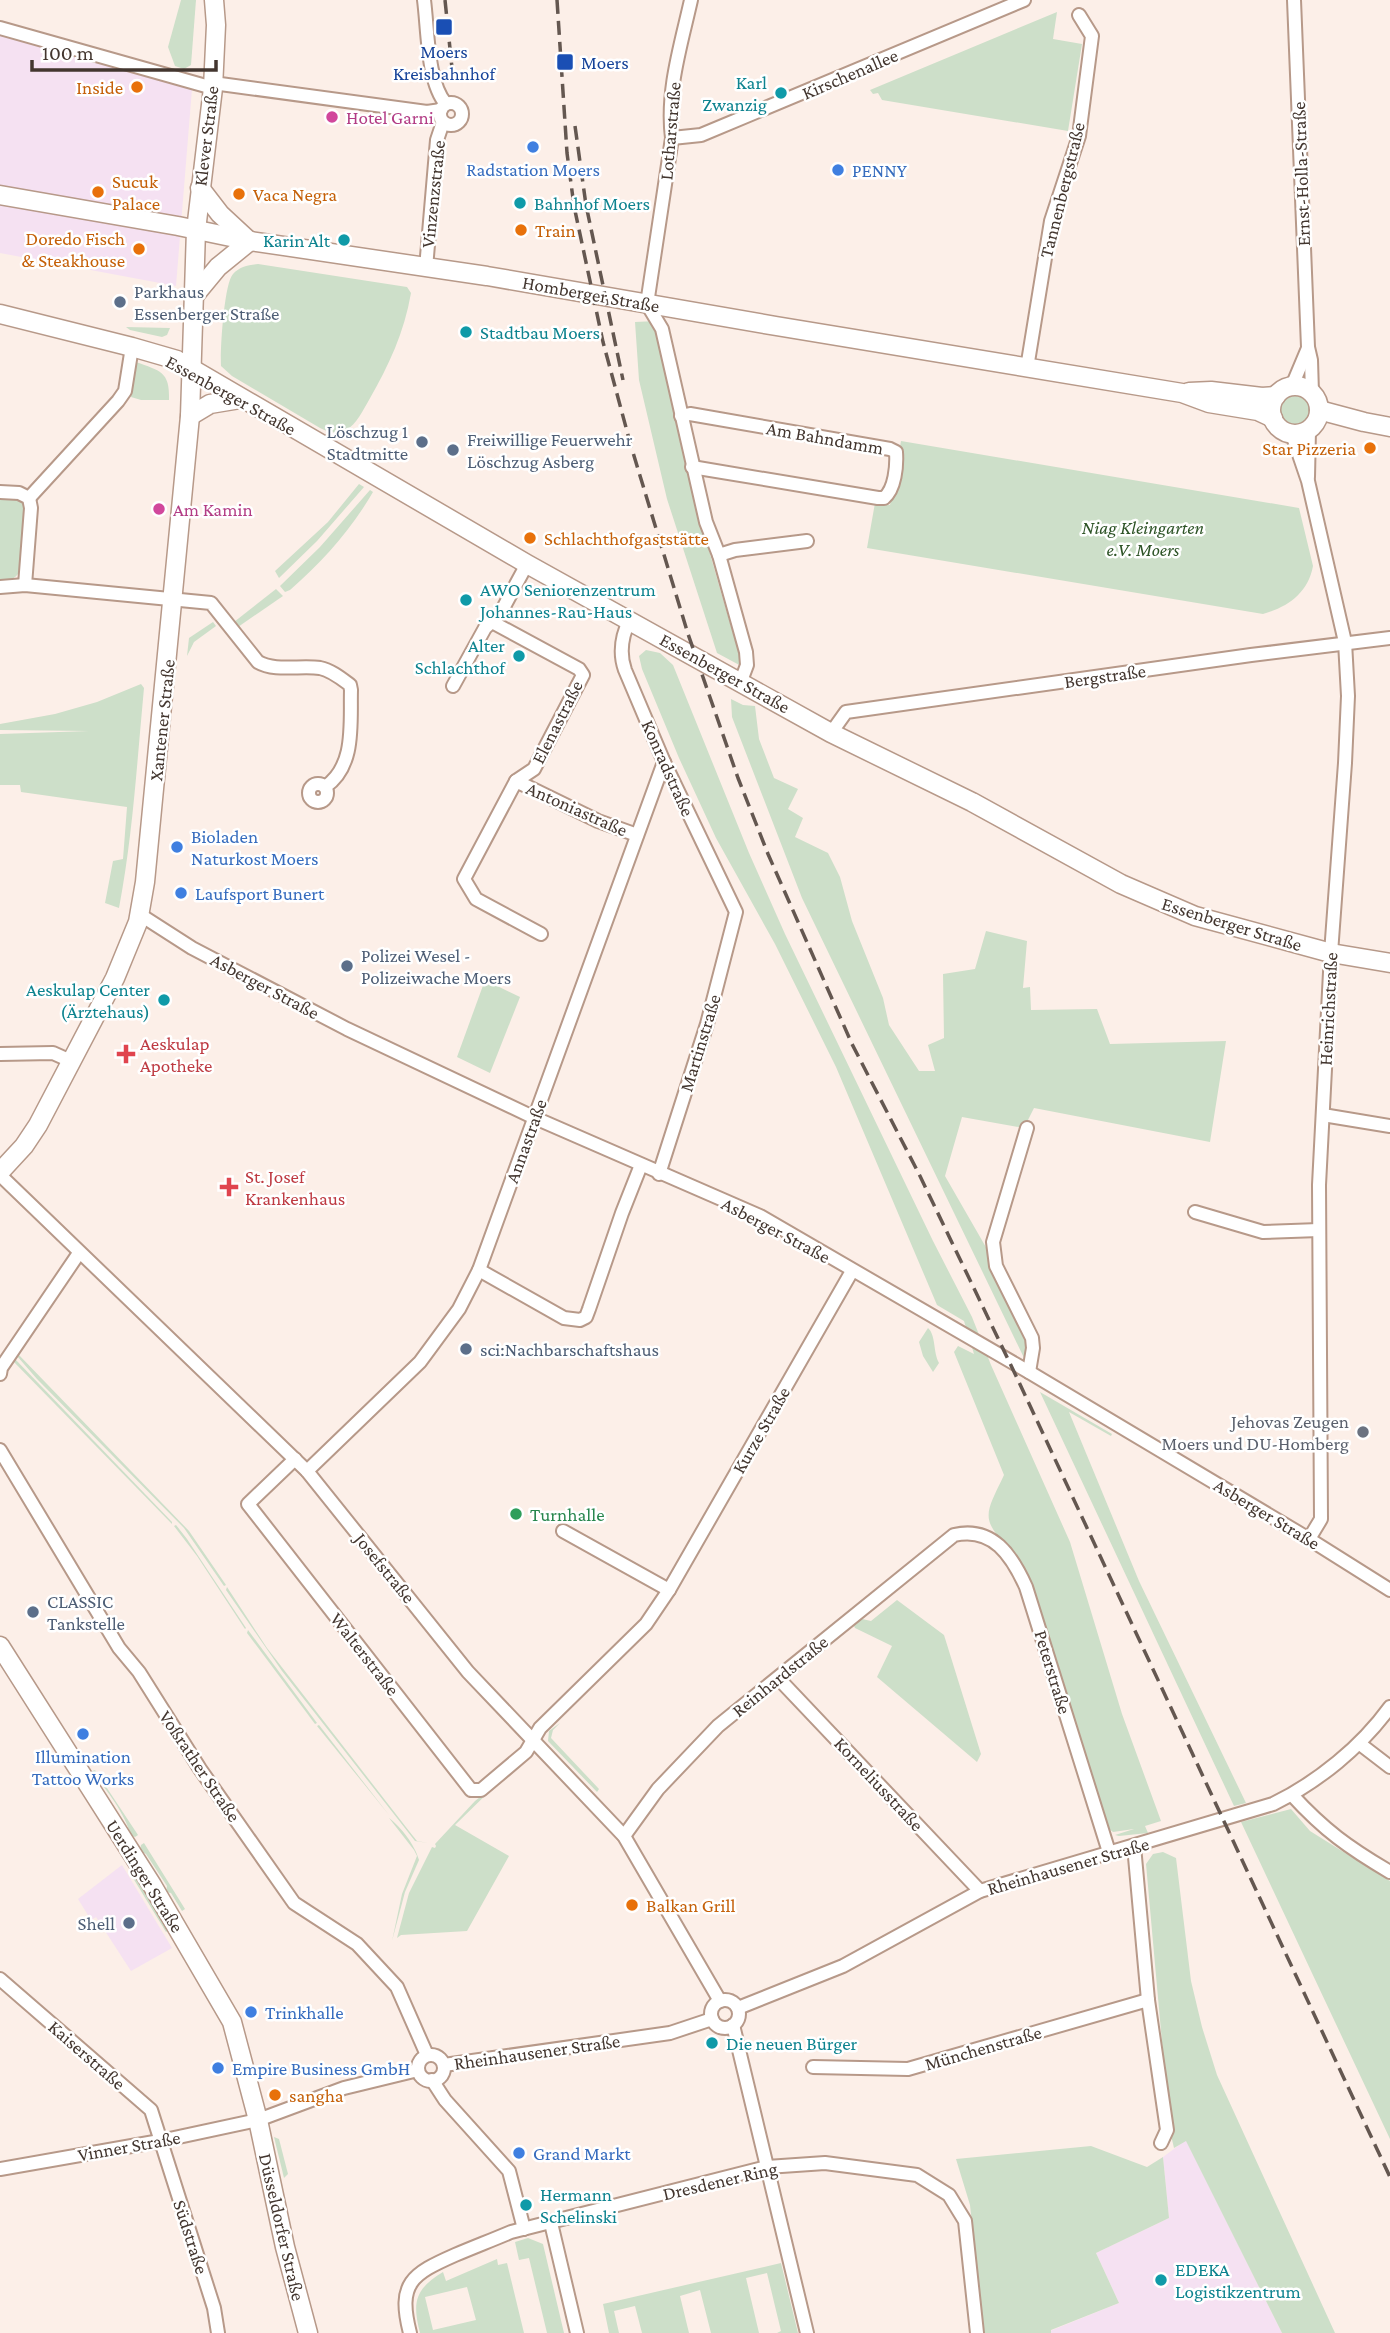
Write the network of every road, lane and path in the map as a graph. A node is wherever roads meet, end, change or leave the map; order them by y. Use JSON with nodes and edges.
{"nodes":[{"id":1,"x":214,"y":0,"type":"edge"},
{"id":2,"x":424,"y":0,"type":"edge"},
{"id":3,"x":691,"y":0,"type":"edge"},
{"id":4,"x":1024,"y":0,"type":"edge"},
{"id":5,"x":1294,"y":0,"type":"edge"},
{"id":6,"x":1079,"y":15,"type":"dead end"},
{"id":7,"x":0,"y":28,"type":"edge"},
{"id":8,"x":213,"y":85,"type":"junction"},
{"id":9,"x":443,"y":112,"type":"junction"},
{"id":10,"x":672,"y":138,"type":"junction"},
{"id":11,"x":200,"y":188,"type":"junction"},
{"id":12,"x":0,"y":195,"type":"edge"},
{"id":13,"x":196,"y":230,"type":"junction"},
{"id":14,"x":250,"y":241,"type":"junction"},
{"id":15,"x":426,"y":268,"type":"junction"},
{"id":16,"x":194,"y":296,"type":"junction"},
{"id":17,"x":647,"y":304,"type":"junction"},
{"id":18,"x":0,"y":314,"type":"edge"},
{"id":19,"x":132,"y":346,"type":"junction"},
{"id":20,"x":1308,"y":347,"type":"junction"},
{"id":21,"x":1027,"y":368,"type":"junction"},
{"id":22,"x":192,"y":370,"type":"junction"},
{"id":23,"x":1292,"y":386,"type":"junction"},
{"id":24,"x":1182,"y":393,"type":"junction"},
{"id":25,"x":1312,"y":393,"type":"junction"},
{"id":26,"x":1276,"y":396,"type":"junction"},
{"id":27,"x":240,"y":399,"type":"junction"},
{"id":28,"x":190,"y":416,"type":"junction"},
{"id":29,"x":681,"y":416,"type":"junction"},
{"id":30,"x":1273,"y":418,"type":"junction"},
{"id":31,"x":1309,"y":425,"type":"junction"},
{"id":32,"x":1390,"y":427,"type":"edge"},
{"id":33,"x":692,"y":467,"type":"junction"},
{"id":34,"x":0,"y":492,"type":"edge"},
{"id":35,"x":29,"y":498,"type":"junction"},
{"id":36,"x":807,"y":541,"type":"dead end"},
{"id":37,"x":719,"y":555,"type":"junction"},
{"id":38,"x":527,"y":564,"type":"junction"},
{"id":39,"x":25,"y":585,"type":"junction"},
{"id":40,"x":0,"y":587,"type":"edge"},
{"id":41,"x":174,"y":599,"type":"junction"},
{"id":42,"x":630,"y":619,"type":"junction"},
{"id":43,"x":492,"y":622,"type":"junction"},
{"id":44,"x":1390,"y":638,"type":"edge"},
{"id":45,"x":1346,"y":642,"type":"junction"},
{"id":46,"x":741,"y":681,"type":"junction"},
{"id":47,"x":453,"y":686,"type":"dead end"},
{"id":48,"x":831,"y":733,"type":"junction"},
{"id":49,"x":664,"y":762,"type":"junction"},
{"id":50,"x":516,"y":781,"type":"junction"},
{"id":51,"x":326,"y":787,"type":"dead end"},
{"id":52,"x":637,"y":835,"type":"junction"},
{"id":53,"x":736,"y":912,"type":"joint"},
{"id":54,"x":139,"y":914,"type":"junction"},
{"id":55,"x":541,"y":934,"type":"dead end"},
{"id":56,"x":1331,"y":953,"type":"junction"},
{"id":57,"x":1390,"y":963,"type":"edge"},
{"id":58,"x":0,"y":1054,"type":"edge"},
{"id":59,"x":73,"y":1062,"type":"junction"},
{"id":60,"x":1322,"y":1115,"type":"junction"},
{"id":61,"x":535,"y":1118,"type":"junction"},
{"id":62,"x":1390,"y":1126,"type":"edge"},
{"id":63,"x":1027,"y":1128,"type":"dead end"},
{"id":64,"x":641,"y":1165,"type":"junction"},
{"id":65,"x":0,"y":1174,"type":"edge"},
{"id":66,"x":659,"y":1174,"type":"junction"},
{"id":67,"x":1195,"y":1212,"type":"dead end"},
{"id":68,"x":1319,"y":1230,"type":"junction"},
{"id":69,"x":79,"y":1253,"type":"junction"},
{"id":70,"x":479,"y":1270,"type":"junction"},
{"id":71,"x":852,"y":1270,"type":"junction"},
{"id":72,"x":1029,"y":1372,"type":"junction"},
{"id":73,"x":0,"y":1374,"type":"edge"},
{"id":74,"x":0,"y":1450,"type":"edge"},
{"id":75,"x":295,"y":1459,"type":"junction"},
{"id":76,"x":307,"y":1471,"type":"junction"},
{"id":77,"x":563,"y":1531,"type":"dead end"},
{"id":78,"x":954,"y":1535,"type":"joint"},
{"id":79,"x":1309,"y":1539,"type":"junction"},
{"id":80,"x":669,"y":1590,"type":"junction"},
{"id":81,"x":1390,"y":1590,"type":"edge"},
{"id":82,"x":1,"y":1650,"type":"edge"},
{"id":83,"x":778,"y":1678,"type":"junction"},
{"id":84,"x":1390,"y":1707,"type":"edge"},
{"id":85,"x":534,"y":1740,"type":"junction"},
{"id":86,"x":1360,"y":1744,"type":"junction"},
{"id":87,"x":1390,"y":1767,"type":"edge"},
{"id":88,"x":1292,"y":1795,"type":"junction"},
{"id":89,"x":624,"y":1836,"type":"junction"},
{"id":90,"x":1134,"y":1846,"type":"junction"},
{"id":91,"x":1109,"y":1852,"type":"junction"},
{"id":92,"x":1390,"y":1872,"type":"edge"},
{"id":93,"x":980,"y":1891,"type":"junction"},
{"id":94,"x":0,"y":1979,"type":"edge"},
{"id":95,"x":1149,"y":2000,"type":"junction"},
{"id":96,"x":720,"y":2001,"type":"junction"},
{"id":97,"x":738,"y":2008,"type":"junction"},
{"id":98,"x":712,"y":2019,"type":"junction"},
{"id":99,"x":733,"y":2025,"type":"junction"},
{"id":100,"x":427,"y":2055,"type":"junction"},
{"id":101,"x":444,"y":2065,"type":"junction"},
{"id":102,"x":813,"y":2067,"type":"dead end"},
{"id":103,"x":418,"y":2070,"type":"junction"},
{"id":104,"x":432,"y":2080,"type":"junction"},
{"id":105,"x":258,"y":2120,"type":"junction"},
{"id":106,"x":160,"y":2141,"type":"junction"},
{"id":107,"x":1161,"y":2143,"type":"dead end"},
{"id":108,"x":767,"y":2167,"type":"junction"},
{"id":109,"x":0,"y":2169,"type":"edge"},
{"id":110,"x":551,"y":2223,"type":"junction"},
{"id":111,"x":524,"y":2229,"type":"junction"},
{"id":112,"x":219,"y":2333,"type":"edge"},
{"id":113,"x":308,"y":2333,"type":"edge"},
{"id":114,"x":410,"y":2333,"type":"edge"},
{"id":115,"x":577,"y":2333,"type":"edge"},
{"id":116,"x":807,"y":2333,"type":"edge"},
{"id":117,"x":977,"y":2333,"type":"edge"}],
"edges":[{"from":1,"to":8,"type":"main road","name":"Klever Straße"},
{"from":2,"to":9,"type":"street"},
{"from":3,"to":10,"type":"street","name":"Lotharstraße"},
{"from":4,"to":10,"type":"street","name":"Kirschenallee"},
{"from":5,"to":20,"type":"street","name":"Ernst-Holla-Straße"},
{"from":6,"to":21,"type":"street","name":"Tannenbergstraße"},
{"from":7,"to":8,"type":"street","name":"Vinzenzstraße"},
{"from":8,"to":9,"type":"street","name":"Vinzenzstraße"},
{"from":8,"to":11,"type":"main road","name":"Klever Straße"},
{"from":9,"to":15,"type":"street","name":"Vinzenzstraße"},
{"from":10,"to":17,"type":"street","name":"Lotharstraße"},
{"from":11,"to":13,"type":"main road","name":"Klever Straße"},
{"from":11,"to":14,"type":"main road"},
{"from":12,"to":13,"type":"main road","name":"Homberger Straße"},
{"from":13,"to":14,"type":"main road","name":"Homberger Straße"},
{"from":13,"to":16,"type":"main road","name":"Xantener Straße"},
{"from":14,"to":15,"type":"main road","name":"Homberger Straße"},
{"from":14,"to":16,"type":"main road"},
{"from":15,"to":17,"type":"main road","name":"Homberger Straße"},
{"from":16,"to":22,"type":"main road","name":"Xantener Straße"},
{"from":17,"to":21,"type":"main road","name":"Homberger Straße"},
{"from":17,"to":29,"type":"street"},
{"from":18,"to":19,"type":"main road","name":"Essenberger Straße"},
{"from":19,"to":22,"type":"main road","name":"Essenberger Straße"},
{"from":19,"to":35,"type":"street"},
{"from":20,"to":23,"type":"street","name":"Ernst-Holla-Straße"},
{"from":20,"to":25,"type":"street","name":"Ernst-Holla-Straße"},
{"from":21,"to":24,"type":"main road","name":"Homberger Straße"},
{"from":22,"to":27,"type":"main road","name":"Essenberger Straße"},
{"from":22,"to":28,"type":"main road","name":"Xantener Straße"},
{"from":23,"to":25,"type":"main road"},
{"from":23,"to":26,"type":"main road"},
{"from":24,"to":26,"type":"main road","name":"Homberger Straße"},
{"from":24,"to":30,"type":"main road","name":"Homberger Straße"},
{"from":25,"to":31,"type":"main road"},
{"from":26,"to":30,"type":"main road"},
{"from":27,"to":28,"type":"main road"},
{"from":27,"to":38,"type":"main road","name":"Essenberger Straße"},
{"from":28,"to":41,"type":"main road","name":"Xantener Straße"},
{"from":29,"to":33,"type":"street"},
{"from":29,"to":33,"type":"street","name":"Am Bahndamm"},
{"from":30,"to":31,"type":"main road"},
{"from":31,"to":32,"type":"main road"},
{"from":31,"to":45,"type":"street","name":"Heinrichstraße"},
{"from":33,"to":37,"type":"street"},
{"from":34,"to":35,"type":"street"},
{"from":35,"to":39,"type":"street"},
{"from":36,"to":37,"type":"street"},
{"from":37,"to":46,"type":"street"},
{"from":38,"to":42,"type":"main road","name":"Essenberger Straße"},
{"from":38,"to":43,"type":"street"},
{"from":39,"to":40,"type":"street"},
{"from":39,"to":41,"type":"street"},
{"from":41,"to":51,"type":"street"},
{"from":41,"to":54,"type":"main road","name":"Xantener Straße"},
{"from":42,"to":46,"type":"main road","name":"Essenberger Straße"},
{"from":42,"to":49,"type":"street","name":"Konradstraße"},
{"from":43,"to":47,"type":"street"},
{"from":43,"to":50,"type":"street","name":"Elenastraße"},
{"from":44,"to":45,"type":"street","name":"Bergstraße"},
{"from":45,"to":48,"type":"street","name":"Bergstraße"},
{"from":45,"to":56,"type":"street","name":"Heinrichstraße"},
{"from":46,"to":48,"type":"main road","name":"Essenberger Straße"},
{"from":48,"to":56,"type":"main road","name":"Essenberger Straße"},
{"from":49,"to":52,"type":"street","name":"Annastraße"},
{"from":49,"to":53,"type":"street","name":"Konradstraße"},
{"from":50,"to":52,"type":"street","name":"Antoniastraße"},
{"from":50,"to":55,"type":"street","name":"Antoniastraße"},
{"from":52,"to":61,"type":"street","name":"Annastraße"},
{"from":53,"to":66,"type":"street","name":"Martinstraße"},
{"from":54,"to":59,"type":"main road","name":"Xantener Straße"},
{"from":54,"to":61,"type":"street","name":"Asberger Straße"},
{"from":56,"to":57,"type":"main road","name":"Essenberger Straße"},
{"from":56,"to":60,"type":"street","name":"Heinrichstraße"},
{"from":58,"to":59,"type":"street"},
{"from":59,"to":65,"type":"main road","name":"Xantener Straße"},
{"from":60,"to":62,"type":"street"},
{"from":60,"to":68,"type":"street","name":"Heinrichstraße"},
{"from":61,"to":64,"type":"street","name":"Asberger Straße"},
{"from":61,"to":70,"type":"street","name":"Annastraße"},
{"from":63,"to":72,"type":"street"},
{"from":64,"to":66,"type":"street","name":"Asberger Straße"},
{"from":64,"to":70,"type":"street"},
{"from":65,"to":69,"type":"street","name":"Josefstraße"},
{"from":66,"to":71,"type":"street","name":"Asberger Straße"},
{"from":67,"to":68,"type":"street"},
{"from":68,"to":79,"type":"street","name":"Heinrichstraße"},
{"from":69,"to":73,"type":"street"},
{"from":69,"to":75,"type":"street","name":"Josefstraße"},
{"from":70,"to":76,"type":"street","name":"Annastraße"},
{"from":71,"to":72,"type":"street","name":"Asberger Straße"},
{"from":71,"to":80,"type":"street","name":"Kurze Straße"},
{"from":72,"to":79,"type":"street","name":"Asberger Straße"},
{"from":74,"to":100,"type":"street","name":"Voßrather Straße"},
{"from":75,"to":76,"type":"street","name":"Josefstraße"},
{"from":75,"to":85,"type":"street","name":"Walterstraße"},
{"from":76,"to":85,"type":"street","name":"Josefstraße"},
{"from":77,"to":80,"type":"street"},
{"from":78,"to":83,"type":"street","name":"Reinhardstraße"},
{"from":78,"to":91,"type":"street","name":"Peterstraße"},
{"from":79,"to":81,"type":"street","name":"Asberger Straße"},
{"from":80,"to":85,"type":"street","name":"Kurze Straße"},
{"from":82,"to":105,"type":"main road","name":"Uerdinger Straße"},
{"from":83,"to":89,"type":"street","name":"Reinhardstraße"},
{"from":83,"to":93,"type":"street","name":"Korneliusstraße"},
{"from":84,"to":86,"type":"street","name":"Rheinhausener Straße"},
{"from":85,"to":89,"type":"street","name":"Josefstraße"},
{"from":86,"to":87,"type":"street"},
{"from":86,"to":88,"type":"street","name":"Rheinhausener Straße"},
{"from":88,"to":90,"type":"street","name":"Rheinhausener Straße"},
{"from":88,"to":92,"type":"street"},
{"from":89,"to":96,"type":"street","name":"Josefstraße"},
{"from":90,"to":91,"type":"street","name":"Rheinhausener Straße"},
{"from":90,"to":95,"type":"street"},
{"from":91,"to":93,"type":"street","name":"Rheinhausener Straße"},
{"from":93,"to":97,"type":"street","name":"Rheinhausener Straße"},
{"from":94,"to":106,"type":"street","name":"Kaiserstraße"},
{"from":95,"to":102,"type":"street","name":"Münchenstraße"},
{"from":95,"to":107,"type":"street"},
{"from":96,"to":97,"type":"street"},
{"from":96,"to":98,"type":"street"},
{"from":97,"to":99,"type":"street"},
{"from":98,"to":99,"type":"street"},
{"from":98,"to":101,"type":"street","name":"Rheinhausener Straße"},
{"from":99,"to":108,"type":"street"},
{"from":100,"to":101,"type":"street","name":"Rheinhausener Straße"},
{"from":100,"to":103,"type":"street","name":"Rheinhausener Straße"},
{"from":101,"to":104,"type":"street","name":"Rheinhausener Straße"},
{"from":103,"to":104,"type":"street","name":"Rheinhausener Straße"},
{"from":103,"to":105,"type":"street"},
{"from":104,"to":111,"type":"street"},
{"from":105,"to":106,"type":"street","name":"Vinner Straße"},
{"from":105,"to":113,"type":"main road","name":"Düsseldorfer Straße"},
{"from":106,"to":109,"type":"street","name":"Vinner Straße"},
{"from":106,"to":112,"type":"street","name":"Südstraße"},
{"from":108,"to":110,"type":"street","name":"Dresdener Ring"},
{"from":108,"to":116,"type":"street"},
{"from":108,"to":117,"type":"street","name":"Dresdener Ring"},
{"from":110,"to":111,"type":"street","name":"Dresdener Ring"},
{"from":110,"to":115,"type":"street"},
{"from":111,"to":114,"type":"street","name":"Dresdener Ring"}]}
